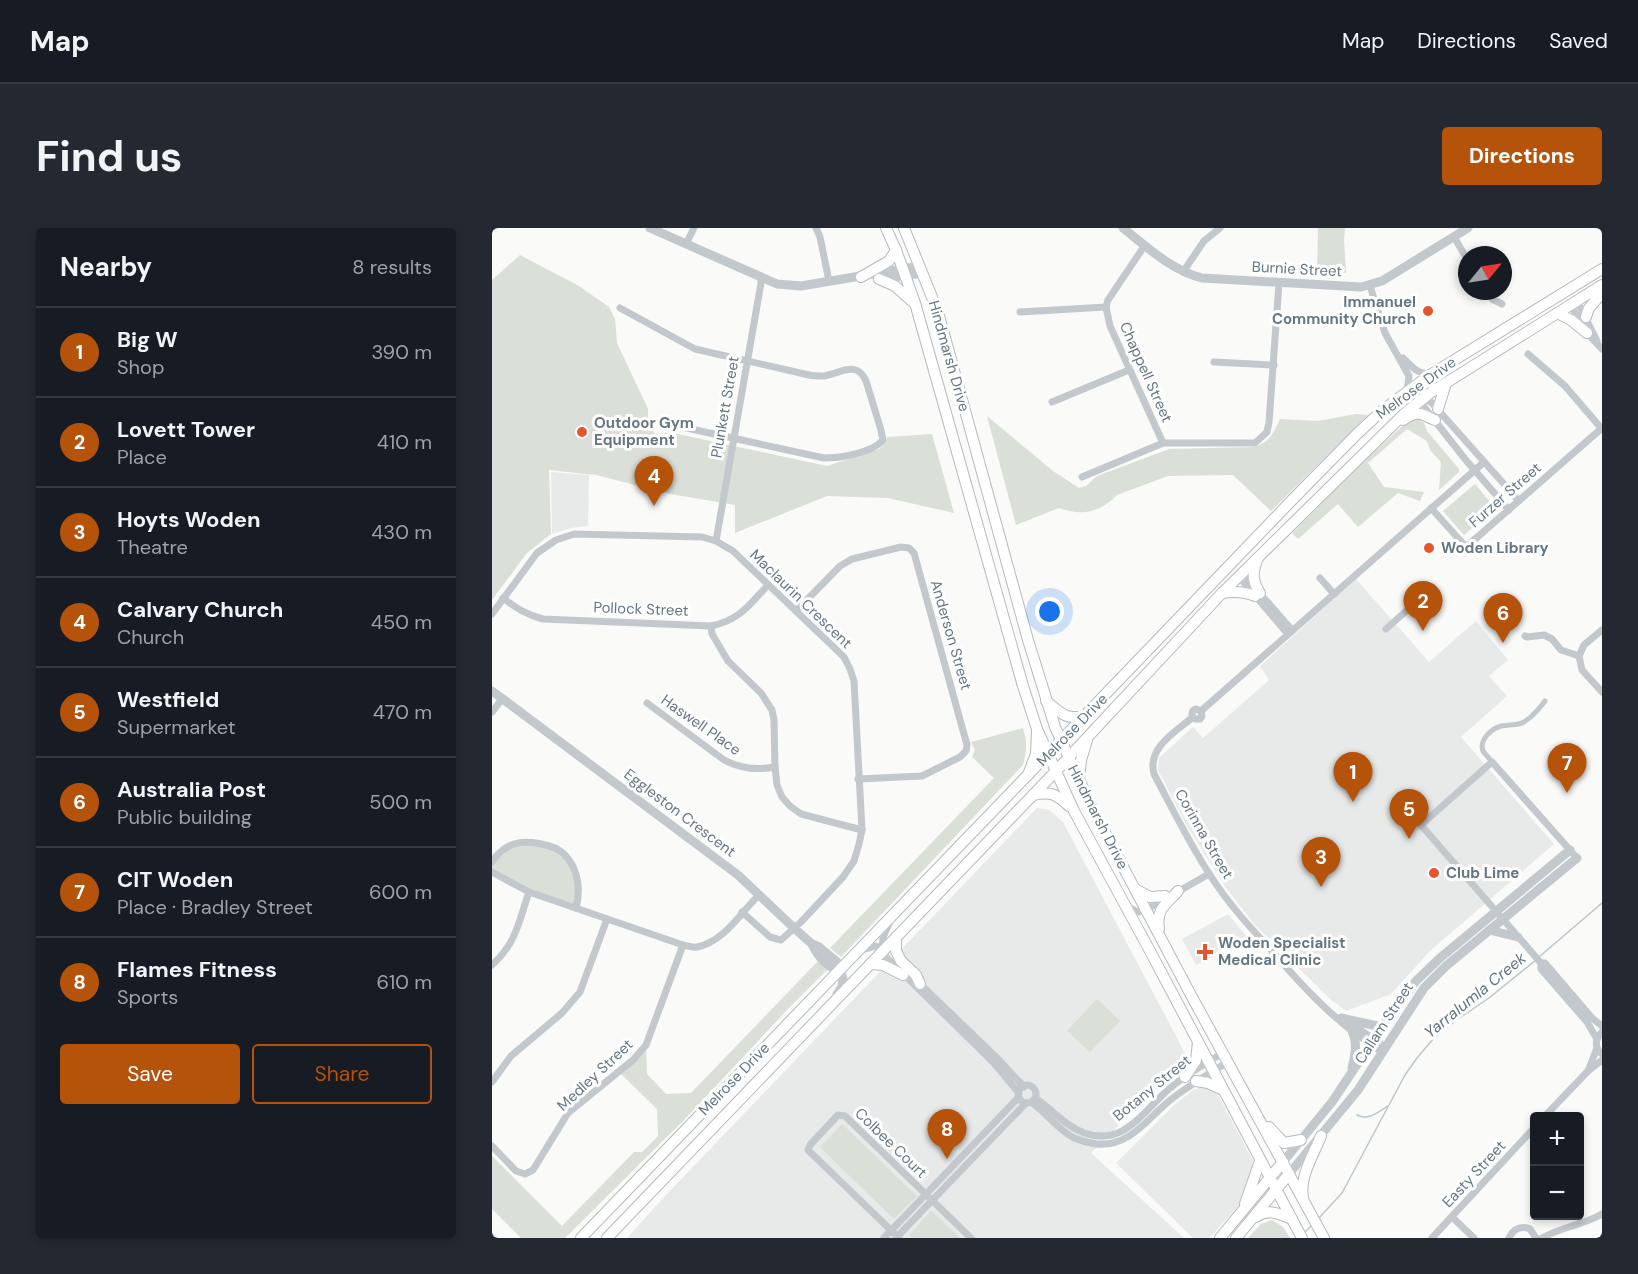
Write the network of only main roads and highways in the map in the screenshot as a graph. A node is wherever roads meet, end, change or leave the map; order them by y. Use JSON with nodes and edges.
{"nodes":[{"id":1,"x":886,"y":228,"type":"edge"},
{"id":2,"x":904,"y":228,"type":"edge"},
{"id":3,"x":896,"y":250,"type":"junction"},
{"id":4,"x":1602,"y":269,"type":"edge"},
{"id":5,"x":861,"y":277,"type":"road end"},
{"id":6,"x":879,"y":279,"type":"road end"},
{"id":7,"x":1602,"y":285,"type":"edge"},
{"id":8,"x":1567,"y":291,"type":"junction"},
{"id":9,"x":1602,"y":293,"type":"edge"},
{"id":10,"x":1573,"y":302,"type":"junction"},
{"id":11,"x":915,"y":303,"type":"junction"},
{"id":12,"x":1557,"y":313,"type":"junction"},
{"id":13,"x":1586,"y":317,"type":"road end"},
{"id":14,"x":1587,"y":333,"type":"road end"},
{"id":15,"x":1430,"y":375,"type":"junction"},
{"id":16,"x":1446,"y":383,"type":"junction"},
{"id":17,"x":1421,"y":399,"type":"junction"},
{"id":18,"x":1396,"y":400,"type":"junction"},
{"id":19,"x":1387,"y":429,"type":"junction"},
{"id":20,"x":1259,"y":555,"type":"junction"},
{"id":21,"x":1231,"y":565,"type":"junction"},
{"id":22,"x":1240,"y":575,"type":"junction"},
{"id":23,"x":1219,"y":596,"type":"junction"},
{"id":24,"x":1197,"y":600,"type":"junction"},
{"id":25,"x":1201,"y":615,"type":"junction"},
{"id":26,"x":1046,"y":701,"type":"junction"},
{"id":27,"x":1084,"y":716,"type":"junction"},
{"id":28,"x":1038,"y":729,"type":"junction"},
{"id":29,"x":1088,"y":736,"type":"junction"},
{"id":30,"x":1061,"y":741,"type":"junction"},
{"id":31,"x":1048,"y":754,"type":"junction"},
{"id":32,"x":1068,"y":758,"type":"junction"},
{"id":33,"x":1056,"y":771,"type":"junction"},
{"id":34,"x":1028,"y":775,"type":"junction"},
{"id":35,"x":1079,"y":782,"type":"junction"},
{"id":36,"x":1033,"y":795,"type":"junction"},
{"id":37,"x":1074,"y":811,"type":"junction"},
{"id":38,"x":1135,"y":889,"type":"junction"},
{"id":39,"x":1178,"y":891,"type":"road end"},
{"id":40,"x":1165,"y":896,"type":"road end"},
{"id":41,"x":1140,"y":913,"type":"junction"},
{"id":42,"x":1160,"y":935,"type":"junction"},
{"id":43,"x":896,"y":937,"type":"junction"},
{"id":44,"x":866,"y":968,"type":"junction"},
{"id":45,"x":903,"y":975,"type":"road end"},
{"id":46,"x":920,"y":984,"type":"road end"},
{"id":47,"x":1198,"y":1042,"type":"junction"},
{"id":48,"x":1185,"y":1077,"type":"road end"},
{"id":49,"x":1196,"y":1081,"type":"road end"},
{"id":50,"x":1224,"y":1090,"type":"junction"},
{"id":51,"x":1251,"y":1104,"type":"junction"},
{"id":52,"x":1322,"y":1136,"type":"road end"},
{"id":53,"x":1301,"y":1140,"type":"road end"},
{"id":54,"x":1260,"y":1161,"type":"junction"},
{"id":55,"x":1283,"y":1162,"type":"junction"},
{"id":56,"x":1289,"y":1174,"type":"junction"},
{"id":57,"x":1270,"y":1177,"type":"junction"},
{"id":58,"x":1276,"y":1190,"type":"junction"},
{"id":59,"x":1306,"y":1205,"type":"junction"},
{"id":60,"x":1243,"y":1210,"type":"junction"},
{"id":61,"x":1253,"y":1219,"type":"junction"},
{"id":62,"x":1294,"y":1222,"type":"junction"},
{"id":63,"x":1323,"y":1237,"type":"edge"},
{"id":64,"x":581,"y":1238,"type":"edge"},
{"id":65,"x":607,"y":1238,"type":"edge"},
{"id":66,"x":1220,"y":1238,"type":"edge"},
{"id":67,"x":1236,"y":1238,"type":"edge"},
{"id":68,"x":1302,"y":1238,"type":"edge"}],
"edges":[{"from":1,"to":3,"type":"main road","name":"Hindmarsh Drive"},
{"from":2,"to":26,"type":"main road","name":"Hindmarsh Drive"},
{"from":3,"to":5,"type":"main road"},
{"from":3,"to":11,"type":"main road","name":"Hindmarsh Drive"},
{"from":4,"to":8,"type":"main road","name":"Melrose Drive"},
{"from":6,"to":11,"type":"main road"},
{"from":7,"to":10,"type":"main road","name":"Melrose Drive"},
{"from":8,"to":10,"type":"main road"},
{"from":8,"to":15,"type":"main road","name":"Melrose Drive"},
{"from":9,"to":13,"type":"main road"},
{"from":10,"to":12,"type":"main road","name":"Melrose Drive"},
{"from":11,"to":28,"type":"main road","name":"Hindmarsh Drive"},
{"from":12,"to":14,"type":"main road"},
{"from":12,"to":16,"type":"main road","name":"Melrose Drive"},
{"from":15,"to":17,"type":"main road"},
{"from":15,"to":18,"type":"main road","name":"Melrose Drive"},
{"from":16,"to":17,"type":"main road","name":"Melrose Drive"},
{"from":16,"to":19,"type":"main road"},
{"from":17,"to":18,"type":"main road"},
{"from":17,"to":19,"type":"main road","name":"Melrose Drive"},
{"from":18,"to":21,"type":"main road","name":"Melrose Drive"},
{"from":19,"to":20,"type":"main road","name":"Melrose Drive"},
{"from":20,"to":22,"type":"main road","name":"Melrose Drive"},
{"from":20,"to":23,"type":"main road"},
{"from":21,"to":22,"type":"main road"},
{"from":21,"to":24,"type":"main road","name":"Melrose Drive"},
{"from":22,"to":23,"type":"main road","name":"Melrose Drive"},
{"from":23,"to":24,"type":"main road"},
{"from":23,"to":25,"type":"main road","name":"Melrose Drive"},
{"from":24,"to":25,"type":"main road"},
{"from":24,"to":27,"type":"main road","name":"Melrose Drive"},
{"from":25,"to":29,"type":"main road","name":"Melrose Drive"},
{"from":26,"to":27,"type":"main road"},
{"from":26,"to":30,"type":"main road","name":"Hindmarsh Drive"},
{"from":27,"to":30,"type":"main road","name":"Melrose Drive"},
{"from":28,"to":31,"type":"main road","name":"Hindmarsh Drive"},
{"from":28,"to":34,"type":"main road"},
{"from":29,"to":32,"type":"main road","name":"Melrose Drive"},
{"from":29,"to":35,"type":"main road"},
{"from":30,"to":31,"type":"main road","name":"Melrose Drive"},
{"from":30,"to":32,"type":"main road","name":"Hindmarsh Drive"},
{"from":31,"to":33,"type":"main road","name":"Hindmarsh Drive"},
{"from":31,"to":34,"type":"main road","name":"Melrose Drive"},
{"from":32,"to":33,"type":"main road","name":"Melrose Drive"},
{"from":32,"to":35,"type":"main road","name":"Hindmarsh Drive"},
{"from":33,"to":36,"type":"main road","name":"Melrose Drive"},
{"from":33,"to":37,"type":"main road","name":"Hindmarsh Drive"},
{"from":34,"to":64,"type":"main road","name":"Melrose Drive"},
{"from":35,"to":38,"type":"main road","name":"Hindmarsh Drive"},
{"from":36,"to":37,"type":"main road"},
{"from":36,"to":43,"type":"main road","name":"Melrose Drive"},
{"from":37,"to":41,"type":"main road","name":"Hindmarsh Drive"},
{"from":38,"to":40,"type":"main road"},
{"from":38,"to":41,"type":"main road","name":"Hindmarsh Drive"},
{"from":39,"to":42,"type":"main road"},
{"from":41,"to":42,"type":"main road","name":"Hindmarsh Drive"},
{"from":41,"to":47,"type":"main road","name":"Hindmarsh Drive"},
{"from":42,"to":51,"type":"main road","name":"Hindmarsh Drive"},
{"from":43,"to":44,"type":"main road","name":"Melrose Drive"},
{"from":43,"to":46,"type":"main road"},
{"from":44,"to":45,"type":"main road"},
{"from":44,"to":65,"type":"main road","name":"Melrose Drive"},
{"from":47,"to":48,"type":"main road"},
{"from":47,"to":50,"type":"main road","name":"Hindmarsh Drive"},
{"from":49,"to":50,"type":"main road"},
{"from":50,"to":54,"type":"main road","name":"Hindmarsh Drive"},
{"from":51,"to":53,"type":"main road"},
{"from":51,"to":55,"type":"main road","name":"Hindmarsh Drive"},
{"from":52,"to":59,"type":"main road"},
{"from":54,"to":57,"type":"main road","name":"Hindmarsh Drive"},
{"from":54,"to":60,"type":"main road"},
{"from":55,"to":56,"type":"main road","name":"Hindmarsh Drive"},
{"from":55,"to":57,"type":"main road"},
{"from":56,"to":58,"type":"main road"},
{"from":56,"to":59,"type":"main road","name":"Hindmarsh Drive"},
{"from":57,"to":58,"type":"main road","name":"Hindmarsh Drive"},
{"from":57,"to":60,"type":"main road"},
{"from":58,"to":61,"type":"main road"},
{"from":58,"to":62,"type":"main road","name":"Hindmarsh Drive"},
{"from":59,"to":63,"type":"main road","name":"Hindmarsh Drive"},
{"from":60,"to":66,"type":"main road"},
{"from":61,"to":62,"type":"main road"},
{"from":61,"to":67,"type":"main road"},
{"from":62,"to":68,"type":"main road","name":"Hindmarsh Drive"}]}
